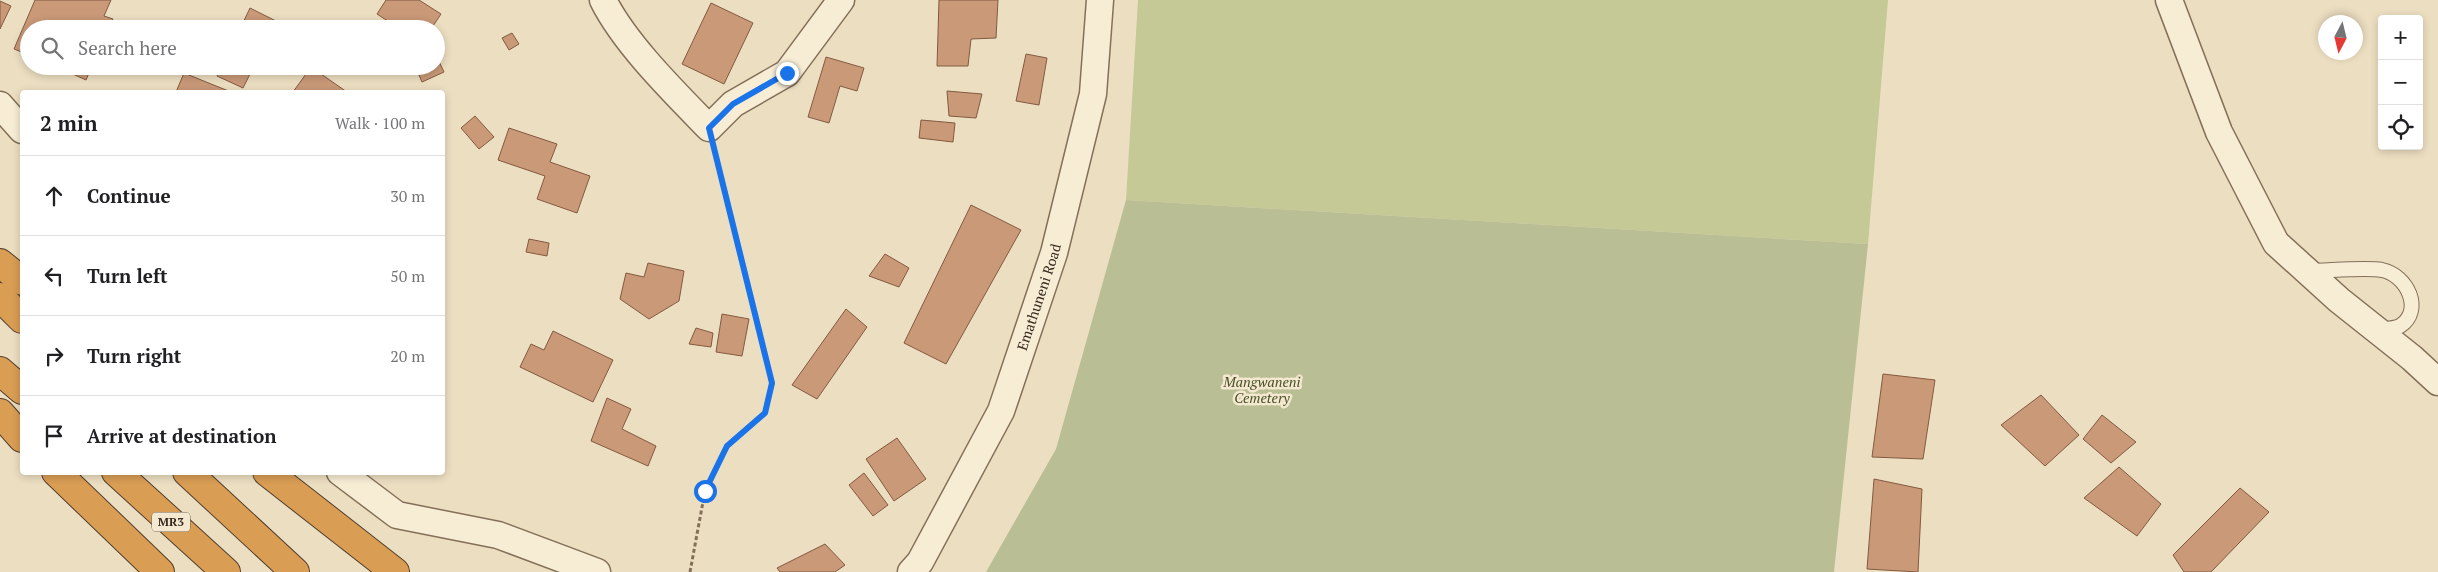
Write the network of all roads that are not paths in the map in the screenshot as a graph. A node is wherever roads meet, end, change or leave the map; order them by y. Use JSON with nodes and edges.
{"nodes":[{"id":1,"x":603,"y":0,"type":"edge"},
{"id":2,"x":841,"y":0,"type":"edge"},
{"id":3,"x":1100,"y":0,"type":"edge"},
{"id":4,"x":2169,"y":0,"type":"edge"},
{"id":5,"x":0,"y":105,"type":"edge"},
{"id":6,"x":20,"y":128,"type":"edge"},
{"id":7,"x":0,"y":263,"type":"edge"},
{"id":8,"x":2307,"y":271,"type":"junction"},
{"id":9,"x":20,"y":280,"type":"edge"},
{"id":10,"x":0,"y":297,"type":"edge"},
{"id":11,"x":20,"y":317,"type":"edge"},
{"id":12,"x":2377,"y":330,"type":"junction"},
{"id":13,"x":0,"y":370,"type":"edge"},
{"id":14,"x":2438,"y":382,"type":"edge"},
{"id":15,"x":20,"y":388,"type":"edge"},
{"id":16,"x":0,"y":414,"type":"edge"},
{"id":17,"x":20,"y":436,"type":"edge"},
{"id":18,"x":59,"y":475,"type":"edge"},
{"id":19,"x":119,"y":475,"type":"edge"},
{"id":20,"x":190,"y":475,"type":"edge"},
{"id":21,"x":271,"y":475,"type":"edge"},
{"id":22,"x":344,"y":475,"type":"edge"},
{"id":23,"x":160,"y":572,"type":"edge"},
{"id":24,"x":226,"y":572,"type":"edge"},
{"id":25,"x":295,"y":572,"type":"edge"},
{"id":26,"x":395,"y":572,"type":"edge"},
{"id":27,"x":597,"y":572,"type":"edge"},
{"id":28,"x":911,"y":572,"type":"edge"}],
"edges":[{"from":1,"to":2,"type":"street"},
{"from":3,"to":28,"type":"street","name":"Emathuneni Road"},
{"from":4,"to":8,"type":"street"},
{"from":5,"to":6,"type":"street"},
{"from":7,"to":9,"type":"highway"},
{"from":8,"to":12,"type":"street"},
{"from":8,"to":12,"type":"lane"},
{"from":10,"to":11,"type":"highway"},
{"from":12,"to":14,"type":"street"},
{"from":13,"to":15,"type":"highway"},
{"from":16,"to":17,"type":"highway"},
{"from":18,"to":23,"type":"highway"},
{"from":19,"to":24,"type":"highway","number":"MR3"},
{"from":20,"to":25,"type":"highway"},
{"from":21,"to":26,"type":"highway"},
{"from":22,"to":27,"type":"street"}]}
